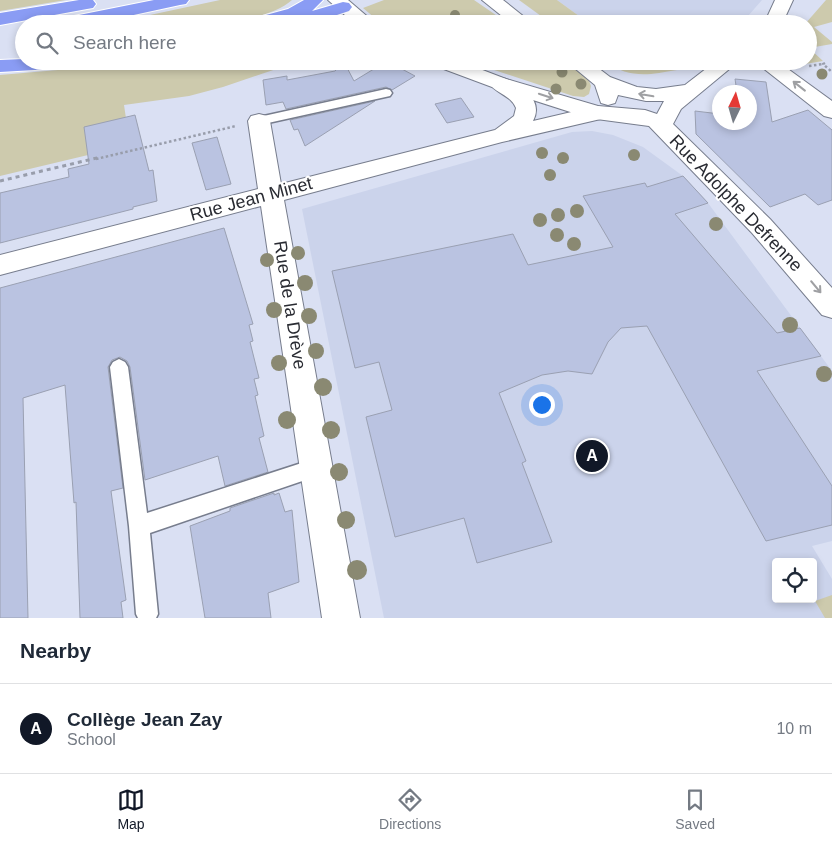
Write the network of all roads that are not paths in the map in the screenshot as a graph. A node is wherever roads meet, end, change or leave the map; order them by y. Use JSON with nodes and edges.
{"nodes":[{"id":1,"x":111,"y":0,"type":"edge"},
{"id":2,"x":180,"y":0,"type":"edge"},
{"id":3,"x":314,"y":0,"type":"edge"},
{"id":4,"x":361,"y":0,"type":"edge"},
{"id":5,"x":491,"y":0,"type":"edge"},
{"id":6,"x":784,"y":0,"type":"edge"},
{"id":7,"x":340,"y":3,"type":"edge"},
{"id":8,"x":23,"y":15,"type":"edge"},
{"id":9,"x":108,"y":15,"type":"edge"},
{"id":10,"x":286,"y":15,"type":"edge"},
{"id":11,"x":313,"y":15,"type":"edge"},
{"id":12,"x":355,"y":15,"type":"edge"},
{"id":13,"x":512,"y":15,"type":"edge"},
{"id":14,"x":777,"y":15,"type":"edge"},
{"id":15,"x":15,"y":16,"type":"edge"},
{"id":16,"x":0,"y":19,"type":"edge"},
{"id":17,"x":15,"y":32,"type":"edge"},
{"id":18,"x":0,"y":34,"type":"edge"},
{"id":19,"x":15,"y":56,"type":"edge"},
{"id":20,"x":0,"y":58,"type":"edge"},
{"id":21,"x":15,"y":65,"type":"edge"},
{"id":22,"x":0,"y":66,"type":"edge"},
{"id":23,"x":465,"y":70,"type":"edge"},
{"id":24,"x":588,"y":70,"type":"edge"},
{"id":25,"x":717,"y":70,"type":"edge"},
{"id":26,"x":776,"y":70,"type":"edge"},
{"id":27,"x":604,"y":82,"type":"junction"},
{"id":28,"x":500,"y":83,"type":"junction"},
{"id":29,"x":690,"y":90,"type":"junction"},
{"id":30,"x":386,"y":93,"type":"dead end"},
{"id":31,"x":832,"y":111,"type":"edge"},
{"id":32,"x":598,"y":113,"type":"junction"},
{"id":33,"x":259,"y":121,"type":"joint"},
{"id":34,"x":662,"y":125,"type":"junction"},
{"id":35,"x":502,"y":135,"type":"junction"},
{"id":36,"x":271,"y":194,"type":"junction"},
{"id":37,"x":0,"y":265,"type":"edge"},
{"id":38,"x":832,"y":306,"type":"edge"},
{"id":39,"x":119,"y":367,"type":"dead end"},
{"id":40,"x":317,"y":467,"type":"junction"},
{"id":41,"x":139,"y":526,"type":"junction"},
{"id":42,"x":146,"y":614,"type":"dead end"},
{"id":43,"x":341,"y":618,"type":"edge"}],
"edges":[{"from":1,"to":8,"type":"highway"},
{"from":2,"to":9,"type":"highway"},
{"from":3,"to":10,"type":"highway"},
{"from":4,"to":7,"type":"street"},
{"from":5,"to":13,"type":"street"},
{"from":6,"to":14,"type":"street"},
{"from":7,"to":11,"type":"highway"},
{"from":7,"to":12,"type":"street"},
{"from":15,"to":16,"type":"highway"},
{"from":17,"to":18,"type":"highway"},
{"from":19,"to":20,"type":"highway"},
{"from":21,"to":22,"type":"highway"},
{"from":23,"to":28,"type":"street"},
{"from":24,"to":27,"type":"street"},
{"from":25,"to":29,"type":"street","name":"Rue Adolphe Defrenne"},
{"from":31,"to":26,"type":"street","one_way":true},
{"from":29,"to":27,"type":"street","one_way":true},
{"from":27,"to":32,"type":"street"},
{"from":28,"to":32,"type":"street","one_way":true},
{"from":28,"to":35,"type":"street","name":"Rue Jean Minet"},
{"from":29,"to":34,"type":"street","name":"Rue Adolphe Defrenne"},
{"from":30,"to":33,"type":"lane"},
{"from":32,"to":34,"type":"street"},
{"from":32,"to":35,"type":"street","name":"Rue Jean Minet"},
{"from":33,"to":36,"type":"street","name":"Rue de la Drève"},
{"from":34,"to":38,"type":"street","name":"Rue Adolphe Defrenne","one_way":true},
{"from":35,"to":36,"type":"street","name":"Rue Jean Minet"},
{"from":36,"to":37,"type":"street","name":"Rue Jean Minet"},
{"from":36,"to":40,"type":"street","name":"Rue de la Drève"},
{"from":39,"to":41,"type":"lane"},
{"from":40,"to":41,"type":"lane"},
{"from":40,"to":43,"type":"street","name":"Rue de la Drève"},
{"from":41,"to":42,"type":"lane"}]}
